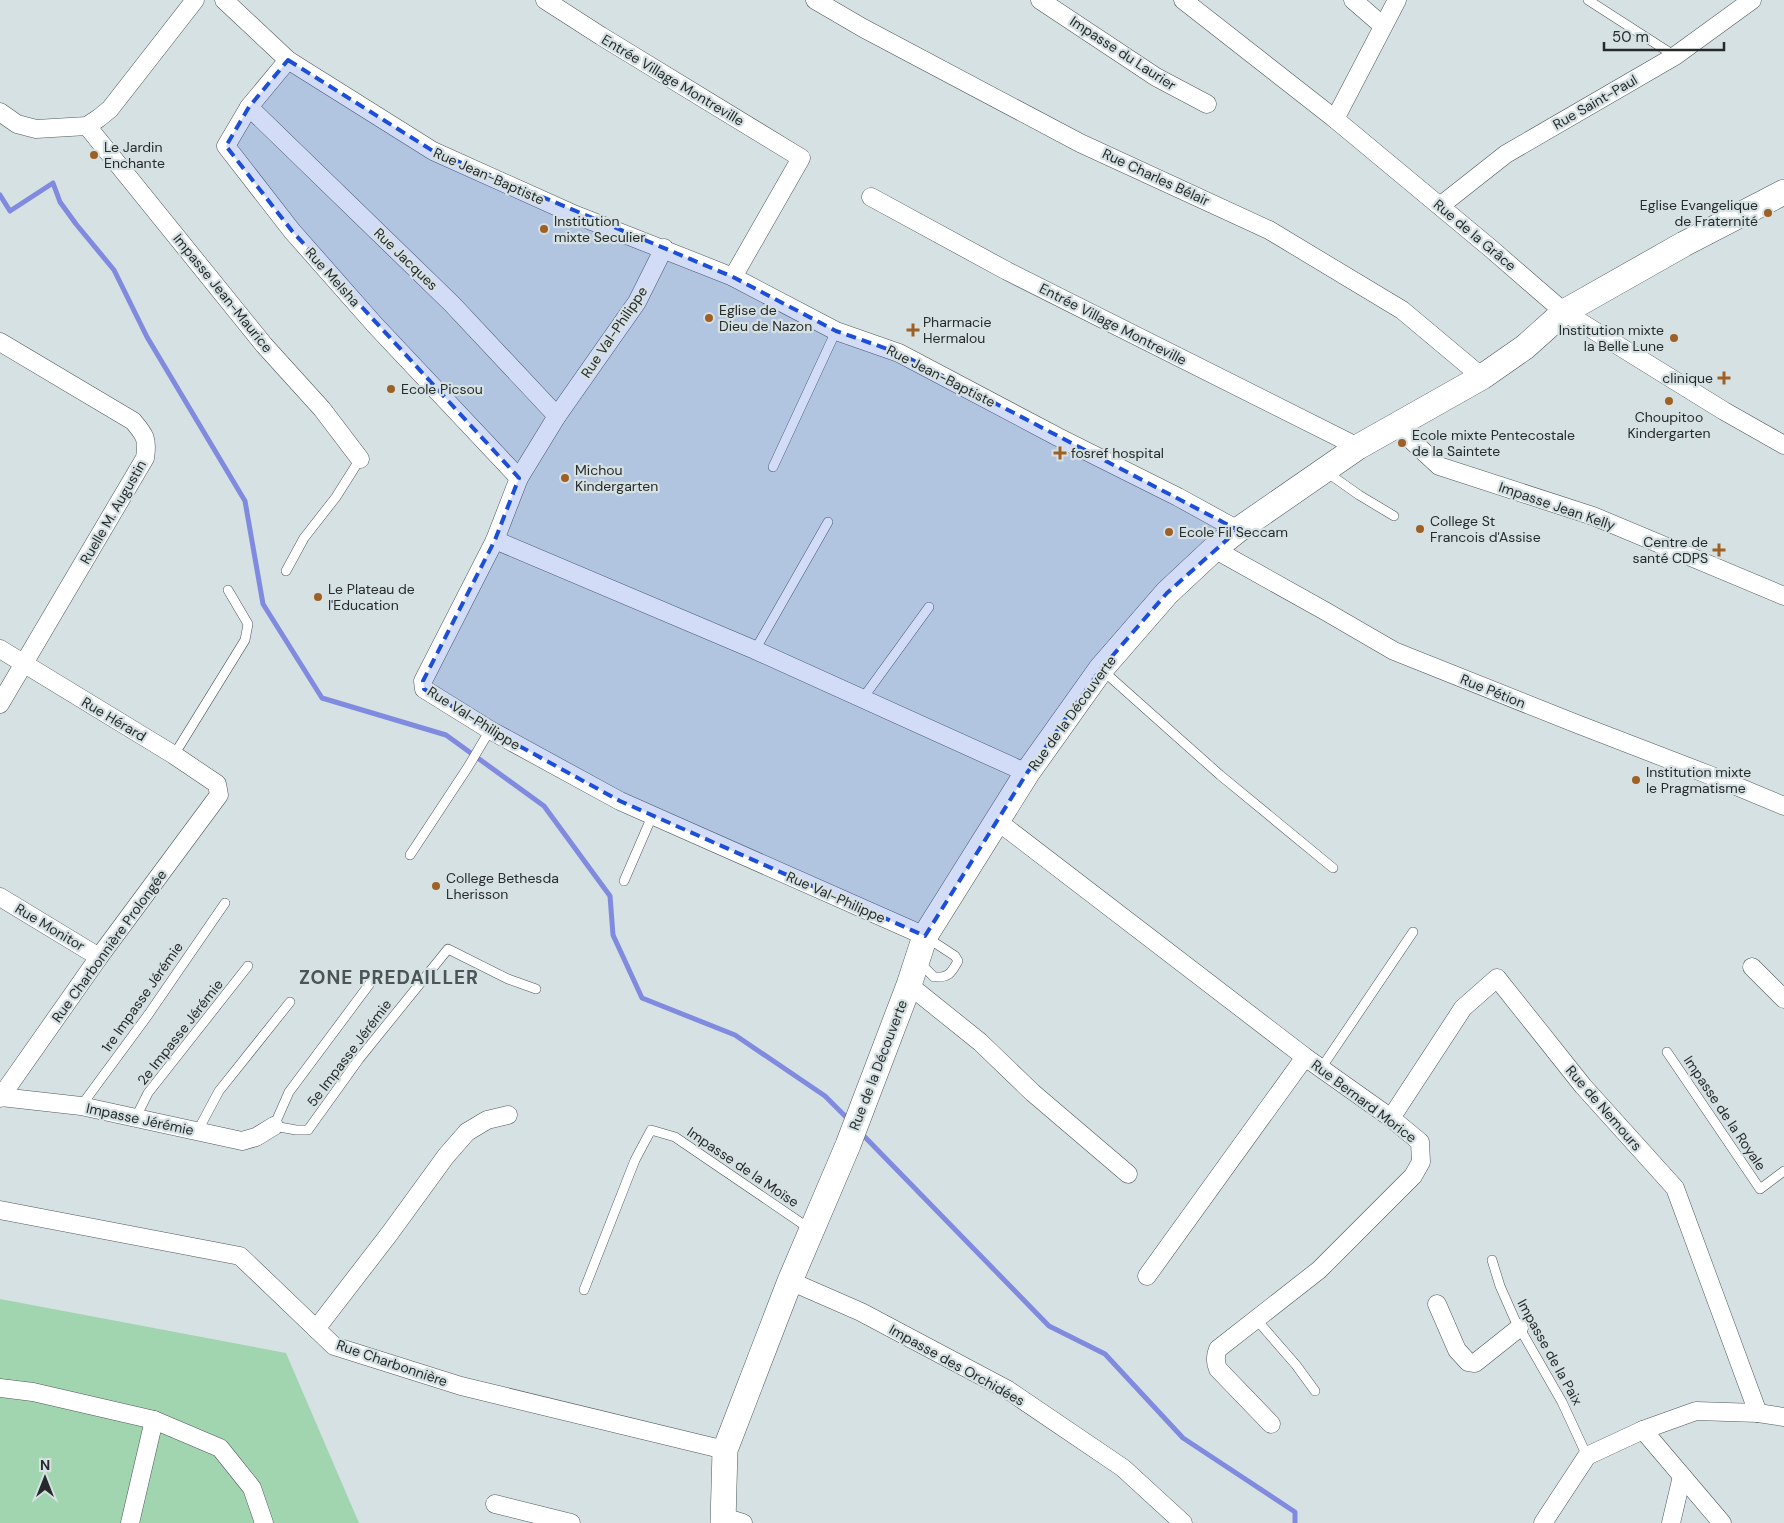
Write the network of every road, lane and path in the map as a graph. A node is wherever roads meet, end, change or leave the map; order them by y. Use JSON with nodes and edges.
{"nodes":[{"id":1,"x":195,"y":0,"type":"edge"},
{"id":2,"x":224,"y":0,"type":"edge"},
{"id":3,"x":546,"y":0,"type":"edge"},
{"id":4,"x":815,"y":0,"type":"edge"},
{"id":5,"x":1040,"y":0,"type":"edge"},
{"id":6,"x":1183,"y":0,"type":"edge"},
{"id":7,"x":1353,"y":0,"type":"edge"},
{"id":8,"x":1397,"y":0,"type":"edge"},
{"id":9,"x":1588,"y":0,"type":"edge"},
{"id":10,"x":1752,"y":0,"type":"edge"},
{"id":11,"x":1383,"y":26,"type":"junction"},
{"id":12,"x":1675,"y":56,"type":"junction"},
{"id":13,"x":288,"y":60,"type":"junction"},
{"id":14,"x":1207,"y":104,"type":"dead end"},
{"id":15,"x":250,"y":106,"type":"junction"},
{"id":16,"x":0,"y":112,"type":"edge"},
{"id":17,"x":1335,"y":119,"type":"junction"},
{"id":18,"x":87,"y":126,"type":"junction"},
{"id":19,"x":1784,"y":192,"type":"edge"},
{"id":20,"x":871,"y":196,"type":"dead end"},
{"id":21,"x":1440,"y":206,"type":"junction"},
{"id":22,"x":664,"y":248,"type":"junction"},
{"id":23,"x":733,"y":277,"type":"junction"},
{"id":24,"x":1564,"y":312,"type":"junction"},
{"id":25,"x":836,"y":330,"type":"junction"},
{"id":26,"x":2,"y":347,"type":"edge"},
{"id":27,"x":1482,"y":377,"type":"junction"},
{"id":28,"x":557,"y":416,"type":"junction"},
{"id":29,"x":1396,"y":426,"type":"junction"},
{"id":30,"x":1784,"y":446,"type":"edge"},
{"id":31,"x":1358,"y":447,"type":"junction"},
{"id":32,"x":360,"y":459,"type":"joint"},
{"id":33,"x":773,"y":467,"type":"dead end"},
{"id":34,"x":1325,"y":471,"type":"junction"},
{"id":35,"x":519,"y":478,"type":"junction"},
{"id":36,"x":1394,"y":516,"type":"dead end"},
{"id":37,"x":828,"y":522,"type":"dead end"},
{"id":38,"x":1238,"y":530,"type":"junction"},
{"id":39,"x":495,"y":540,"type":"junction"},
{"id":40,"x":1214,"y":549,"type":"junction"},
{"id":41,"x":286,"y":571,"type":"dead end"},
{"id":42,"x":228,"y":590,"type":"dead end"},
{"id":43,"x":1784,"y":596,"type":"edge"},
{"id":44,"x":929,"y":606,"type":"dead end"},
{"id":45,"x":0,"y":649,"type":"edge"},
{"id":46,"x":755,"y":650,"type":"junction"},
{"id":47,"x":24,"y":664,"type":"junction"},
{"id":48,"x":1101,"y":669,"type":"junction"},
{"id":49,"x":863,"y":698,"type":"junction"},
{"id":50,"x":0,"y":704,"type":"edge"},
{"id":51,"x":486,"y":738,"type":"junction"},
{"id":52,"x":174,"y":756,"type":"junction"},
{"id":53,"x":1027,"y":773,"type":"junction"},
{"id":54,"x":219,"y":795,"type":"joint"},
{"id":55,"x":1784,"y":806,"type":"edge"},
{"id":56,"x":653,"y":814,"type":"junction"},
{"id":57,"x":996,"y":820,"type":"junction"},
{"id":58,"x":410,"y":855,"type":"dead end"},
{"id":59,"x":1334,"y":868,"type":"dead end"},
{"id":60,"x":624,"y":881,"type":"dead end"},
{"id":61,"x":0,"y":896,"type":"edge"},
{"id":62,"x":225,"y":903,"type":"dead end"},
{"id":63,"x":1413,"y":932,"type":"dead end"},
{"id":64,"x":925,"y":936,"type":"junction"},
{"id":65,"x":99,"y":957,"type":"junction"},
{"id":66,"x":917,"y":960,"type":"junction"},
{"id":67,"x":248,"y":966,"type":"dead end"},
{"id":68,"x":1752,"y":967,"type":"dead end"},
{"id":69,"x":376,"y":974,"type":"dead end"},
{"id":70,"x":909,"y":985,"type":"junction"},
{"id":71,"x":536,"y":989,"type":"dead end"},
{"id":72,"x":1784,"y":999,"type":"edge"},
{"id":73,"x":290,"y":1002,"type":"dead end"},
{"id":74,"x":1667,"y":1052,"type":"dead end"},
{"id":75,"x":1306,"y":1056,"type":"junction"},
{"id":76,"x":1322,"y":1067,"type":"junction"},
{"id":77,"x":1,"y":1097,"type":"edge"},
{"id":78,"x":81,"y":1106,"type":"junction"},
{"id":79,"x":508,"y":1115,"type":"dead end"},
{"id":80,"x":136,"y":1117,"type":"junction"},
{"id":81,"x":1391,"y":1118,"type":"junction"},
{"id":82,"x":274,"y":1126,"type":"junction"},
{"id":83,"x":197,"y":1132,"type":"junction"},
{"id":84,"x":1784,"y":1171,"type":"edge"},
{"id":85,"x":1128,"y":1174,"type":"dead end"},
{"id":86,"x":0,"y":1210,"type":"edge"},
{"id":87,"x":811,"y":1230,"type":"junction"},
{"id":88,"x":1492,"y":1260,"type":"dead end"},
{"id":89,"x":1147,"y":1276,"type":"dead end"},
{"id":90,"x":790,"y":1281,"type":"junction"},
{"id":91,"x":584,"y":1290,"type":"dead end"},
{"id":92,"x":1437,"y":1304,"type":"dead end"},
{"id":93,"x":1256,"y":1319,"type":"junction"},
{"id":94,"x":1519,"y":1328,"type":"junction"},
{"id":95,"x":316,"y":1329,"type":"junction"},
{"id":96,"x":0,"y":1388,"type":"edge"},
{"id":97,"x":1315,"y":1391,"type":"dead end"},
{"id":98,"x":1758,"y":1413,"type":"junction"},
{"id":99,"x":1784,"y":1417,"type":"edge"},
{"id":100,"x":154,"y":1420,"type":"junction"},
{"id":101,"x":1271,"y":1424,"type":"dead end"},
{"id":102,"x":1643,"y":1430,"type":"junction"},
{"id":103,"x":725,"y":1450,"type":"junction"},
{"id":104,"x":1587,"y":1456,"type":"junction"},
{"id":105,"x":1682,"y":1476,"type":"junction"},
{"id":106,"x":495,"y":1504,"type":"dead end"},
{"id":107,"x":730,"y":1521,"type":"edge"},
{"id":108,"x":130,"y":1523,"type":"edge"},
{"id":109,"x":264,"y":1523,"type":"edge"},
{"id":110,"x":571,"y":1523,"type":"edge"},
{"id":111,"x":1182,"y":1523,"type":"edge"},
{"id":112,"x":1543,"y":1523,"type":"edge"},
{"id":113,"x":1671,"y":1523,"type":"edge"},
{"id":114,"x":1722,"y":1523,"type":"edge"}],
"edges":[{"from":1,"to":18,"type":"street"},
{"from":2,"to":13,"type":"street","name":"Rue Jean-Baptiste"},
{"from":3,"to":23,"type":"street","name":"Entrée Village Montreville"},
{"from":4,"to":27,"type":"street","name":"Rue Charles Bélair"},
{"from":5,"to":14,"type":"street","name":"Impasse du Laurier"},
{"from":6,"to":17,"type":"street","name":"Rue de la Grâce"},
{"from":7,"to":11,"type":"street"},
{"from":8,"to":11,"type":"street"},
{"from":9,"to":12,"type":"lane"},
{"from":10,"to":12,"type":"street","name":"Rue Saint-Paul"},
{"from":11,"to":17,"type":"street"},
{"from":12,"to":21,"type":"street","name":"Rue Saint-Paul"},
{"from":13,"to":15,"type":"street","name":"Rue Melsha"},
{"from":13,"to":22,"type":"street","name":"Rue Jean-Baptiste"},
{"from":15,"to":28,"type":"street","name":"Rue Jacques"},
{"from":15,"to":35,"type":"street","name":"Rue Melsha"},
{"from":16,"to":18,"type":"street"},
{"from":17,"to":21,"type":"street","name":"Rue de la Grâce"},
{"from":18,"to":32,"type":"street","name":"Impasse Jean-Maurice"},
{"from":19,"to":24,"type":"street","name":"Rue de la Découverte"},
{"from":20,"to":31,"type":"street","name":"Entrée Village Montreville"},
{"from":21,"to":24,"type":"street","name":"Rue de la Grâce"},
{"from":22,"to":23,"type":"street","name":"Rue Jean-Baptiste"},
{"from":22,"to":28,"type":"street","name":"Rue Val-Philippe"},
{"from":23,"to":25,"type":"street","name":"Rue Jean-Baptiste"},
{"from":24,"to":27,"type":"street","name":"Rue de la Découverte"},
{"from":24,"to":30,"type":"street","name":"Rue de la Grâce"},
{"from":25,"to":33,"type":"lane"},
{"from":25,"to":38,"type":"street","name":"Rue Jean-Baptiste"},
{"from":26,"to":47,"type":"street","name":"Ruelle M. Augustin"},
{"from":27,"to":29,"type":"street","name":"Rue de la Découverte"},
{"from":28,"to":35,"type":"street","name":"Rue Val-Philippe"},
{"from":29,"to":31,"type":"street","name":"Rue de la Découverte"},
{"from":29,"to":43,"type":"street","name":"Impasse Jean Kelly"},
{"from":31,"to":34,"type":"street","name":"Rue de la Découverte"},
{"from":32,"to":41,"type":"lane"},
{"from":34,"to":36,"type":"lane"},
{"from":34,"to":38,"type":"street","name":"Rue de la Découverte"},
{"from":35,"to":39,"type":"street","name":"Rue Val-Philippe"},
{"from":37,"to":46,"type":"lane"},
{"from":38,"to":40,"type":"street","name":"Rue de la Découverte"},
{"from":39,"to":46,"type":"street"},
{"from":39,"to":51,"type":"street","name":"Rue Val-Philippe"},
{"from":40,"to":48,"type":"street","name":"Rue de la Découverte"},
{"from":40,"to":55,"type":"street","name":"Rue Pétion"},
{"from":42,"to":52,"type":"lane"},
{"from":44,"to":49,"type":"lane"},
{"from":45,"to":47,"type":"street","name":"Rue Hérard"},
{"from":46,"to":49,"type":"street"},
{"from":47,"to":50,"type":"street","name":"Ruelle M. Augustin"},
{"from":47,"to":52,"type":"street","name":"Rue Hérard"},
{"from":48,"to":53,"type":"street","name":"Rue de la Découverte"},
{"from":48,"to":59,"type":"lane"},
{"from":49,"to":53,"type":"street"},
{"from":51,"to":56,"type":"street","name":"Rue Val-Philippe"},
{"from":51,"to":58,"type":"lane"},
{"from":52,"to":54,"type":"street","name":"Rue Hérard"},
{"from":53,"to":57,"type":"street","name":"Rue de la Découverte"},
{"from":54,"to":65,"type":"street","name":"Rue Charbonnière Prolongée"},
{"from":56,"to":60,"type":"lane"},
{"from":56,"to":64,"type":"street","name":"Rue Val-Philippe"},
{"from":57,"to":64,"type":"street","name":"Rue de la Découverte"},
{"from":57,"to":75,"type":"street","name":"Rue Bernard Morice"},
{"from":61,"to":65,"type":"street","name":"Rue Monitor"},
{"from":62,"to":78,"type":"lane","name":"1re Impasse Jérémie"},
{"from":63,"to":76,"type":"lane"},
{"from":64,"to":66,"type":"street","name":"Rue de la Découverte"},
{"from":64,"to":66,"type":"lane"},
{"from":65,"to":77,"type":"street","name":"Rue Charbonnière Prolongée"},
{"from":66,"to":70,"type":"street","name":"Rue de la Découverte"},
{"from":67,"to":80,"type":"lane","name":"2e Impasse Jérémie"},
{"from":68,"to":72,"type":"street"},
{"from":69,"to":82,"type":"lane"},
{"from":70,"to":85,"type":"street"},
{"from":70,"to":87,"type":"street","name":"Rue de la Découverte"},
{"from":71,"to":82,"type":"lane","name":"5e Impasse Jérémie"},
{"from":73,"to":83,"type":"lane"},
{"from":74,"to":84,"type":"lane","name":"Impasse de la Royale"},
{"from":75,"to":76,"type":"street","name":"Rue Bernard Morice"},
{"from":75,"to":89,"type":"street"},
{"from":76,"to":81,"type":"street","name":"Rue Bernard Morice"},
{"from":77,"to":78,"type":"street","name":"Impasse Jérémie"},
{"from":78,"to":80,"type":"street","name":"Impasse Jérémie"},
{"from":79,"to":95,"type":"street"},
{"from":80,"to":83,"type":"street","name":"Impasse Jérémie"},
{"from":81,"to":93,"type":"street","name":"Rue Bernard Morice"},
{"from":81,"to":98,"type":"street","name":"Rue de Nemours"},
{"from":82,"to":83,"type":"street","name":"Impasse Jérémie"},
{"from":86,"to":95,"type":"street","name":"Rue Charbonnière"},
{"from":87,"to":90,"type":"street","name":"Rue de la Découverte"},
{"from":87,"to":91,"type":"lane","name":"Impasse de la Moïse"},
{"from":88,"to":94,"type":"lane","name":"Impasse de la Paix"},
{"from":90,"to":103,"type":"street","name":"Rue de la Découverte"},
{"from":90,"to":111,"type":"street","name":"Impasse des Orchidées"},
{"from":92,"to":94,"type":"street"},
{"from":93,"to":97,"type":"lane"},
{"from":93,"to":101,"type":"street","name":"Rue Bernard Morice"},
{"from":94,"to":104,"type":"lane","name":"Impasse de la Paix"},
{"from":95,"to":103,"type":"street","name":"Rue Charbonnière"},
{"from":96,"to":100,"type":"street"},
{"from":98,"to":99,"type":"street"},
{"from":98,"to":102,"type":"street"},
{"from":100,"to":108,"type":"street"},
{"from":100,"to":109,"type":"street"},
{"from":102,"to":104,"type":"street"},
{"from":102,"to":105,"type":"street"},
{"from":103,"to":107,"type":"street","name":"Rue de la Découverte"},
{"from":104,"to":112,"type":"street"},
{"from":105,"to":113,"type":"street"},
{"from":105,"to":114,"type":"street"},
{"from":106,"to":110,"type":"street"}]}
